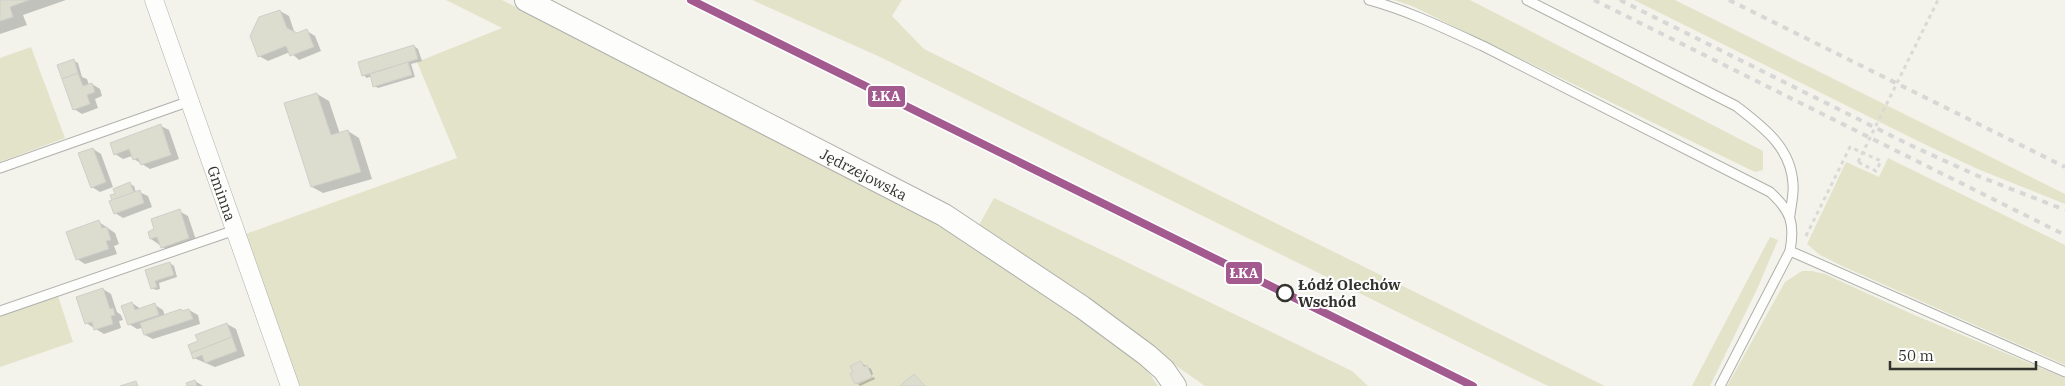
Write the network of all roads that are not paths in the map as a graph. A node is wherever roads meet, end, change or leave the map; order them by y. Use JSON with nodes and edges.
{"nodes":[{"id":1,"x":154,"y":0,"type":"edge"},
{"id":2,"x":526,"y":0,"type":"edge"},
{"id":3,"x":1369,"y":0,"type":"edge"},
{"id":4,"x":1527,"y":0,"type":"edge"},
{"id":5,"x":190,"y":101,"type":"junction"},
{"id":6,"x":0,"y":168,"type":"edge"},
{"id":7,"x":1790,"y":215,"type":"junction"},
{"id":8,"x":235,"y":230,"type":"junction"},
{"id":9,"x":1794,"y":252,"type":"junction"},
{"id":10,"x":0,"y":311,"type":"edge"},
{"id":11,"x":2065,"y":372,"type":"edge"},
{"id":12,"x":290,"y":386,"type":"edge"},
{"id":13,"x":1175,"y":386,"type":"edge"},
{"id":14,"x":1720,"y":386,"type":"edge"}],
"edges":[{"from":1,"to":5,"type":"street","name":"Gminna"},
{"from":2,"to":13,"type":"street","name":"Jędrzejowska"},
{"from":3,"to":7,"type":"lane"},
{"from":4,"to":7,"type":"lane"},
{"from":5,"to":6,"type":"lane"},
{"from":5,"to":8,"type":"street","name":"Gminna"},
{"from":7,"to":9,"type":"lane"},
{"from":8,"to":10,"type":"lane"},
{"from":8,"to":12,"type":"street","name":"Gminna"},
{"from":9,"to":11,"type":"lane"},
{"from":9,"to":14,"type":"lane"}]}
